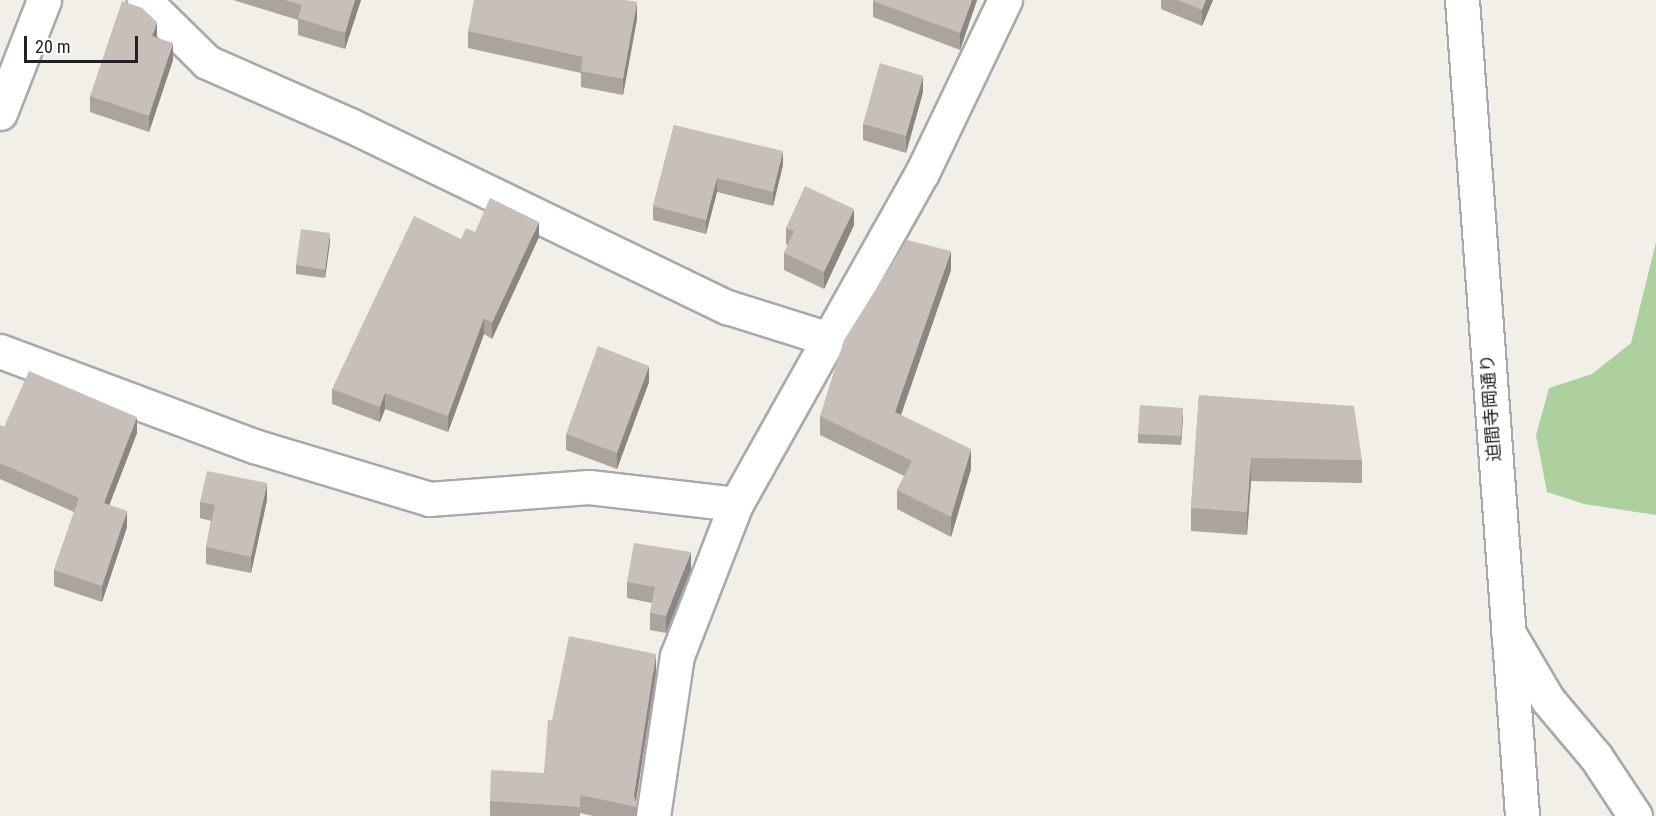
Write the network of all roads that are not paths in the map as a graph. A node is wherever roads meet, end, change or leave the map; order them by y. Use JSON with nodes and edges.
{"nodes":[{"id":1,"x":44,"y":0,"type":"edge"},
{"id":2,"x":144,"y":0,"type":"edge"},
{"id":3,"x":1005,"y":0,"type":"edge"},
{"id":4,"x":1462,"y":0,"type":"edge"},
{"id":5,"x":0,"y":113,"type":"edge"},
{"id":6,"x":829,"y":339,"type":"junction"},
{"id":7,"x":0,"y":351,"type":"edge"},
{"id":8,"x":736,"y":504,"type":"junction"},
{"id":9,"x":1508,"y":632,"type":"junction"},
{"id":10,"x":653,"y":816,"type":"edge"},
{"id":11,"x":1522,"y":816,"type":"edge"},
{"id":12,"x":1635,"y":816,"type":"edge"}],
"edges":[{"from":1,"to":5,"type":"street"},
{"from":2,"to":6,"type":"street"},
{"from":3,"to":6,"type":"street"},
{"from":4,"to":9,"type":"street","name":"迫間寺岡通り"},
{"from":6,"to":8,"type":"street"},
{"from":7,"to":8,"type":"street"},
{"from":8,"to":10,"type":"street"},
{"from":9,"to":11,"type":"street","name":"迫間寺岡通り"},
{"from":9,"to":12,"type":"street"}]}
